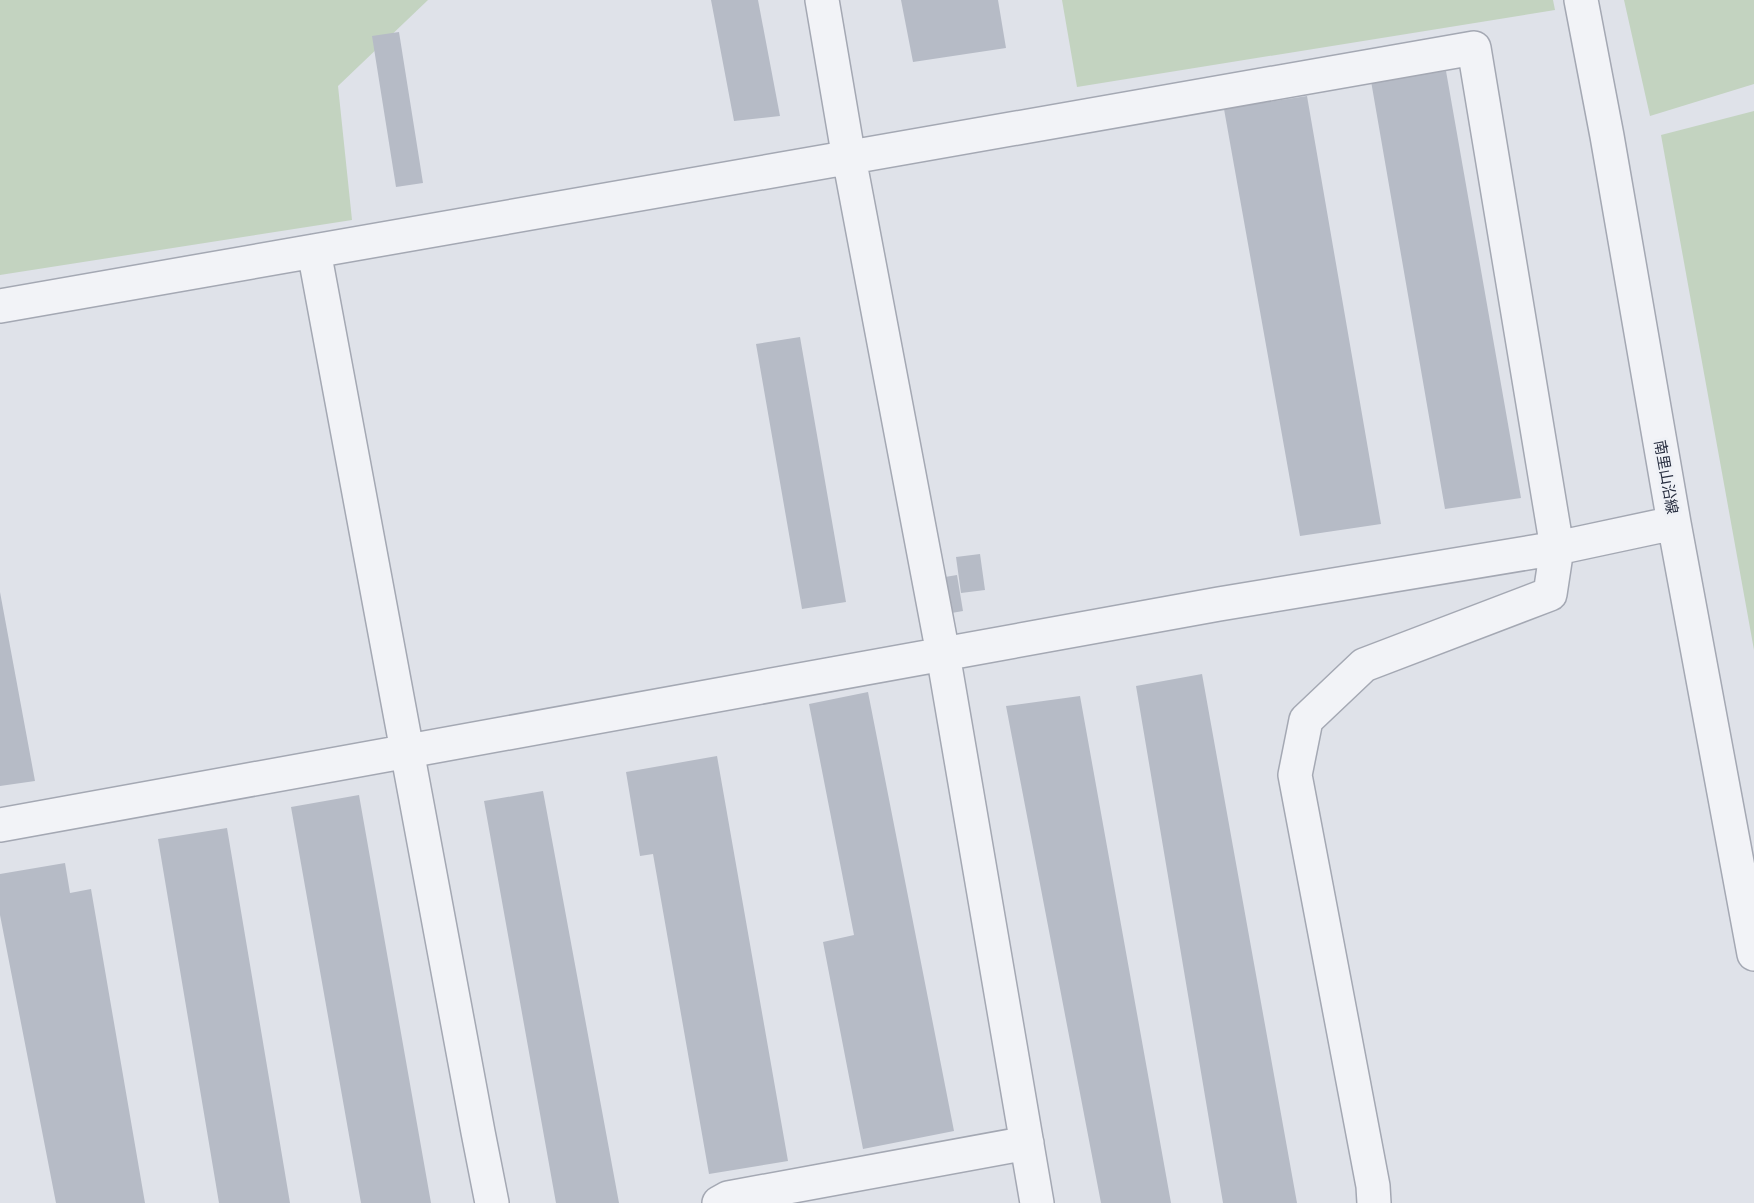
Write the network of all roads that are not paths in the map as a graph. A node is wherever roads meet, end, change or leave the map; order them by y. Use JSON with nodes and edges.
{"nodes":[{"id":1,"x":822,"y":0,"type":"edge"},
{"id":2,"x":1581,"y":0,"type":"edge"},
{"id":3,"x":849,"y":157,"type":"junction"},
{"id":4,"x":314,"y":251,"type":"junction"},
{"id":5,"x":0,"y":306,"type":"edge"},
{"id":6,"x":1674,"y":523,"type":"junction"},
{"id":7,"x":1557,"y":548,"type":"junction"},
{"id":8,"x":943,"y":654,"type":"junction"},
{"id":9,"x":407,"y":750,"type":"junction"},
{"id":10,"x":0,"y":825,"type":"edge"},
{"id":11,"x":1754,"y":954,"type":"edge"},
{"id":12,"x":1027,"y":1143,"type":"junction"},
{"id":13,"x":492,"y":1203,"type":"edge"},
{"id":14,"x":719,"y":1203,"type":"edge"},
{"id":15,"x":1037,"y":1203,"type":"edge"},
{"id":16,"x":1374,"y":1203,"type":"edge"}],
"edges":[{"from":1,"to":3,"type":"street"},
{"from":2,"to":6,"type":"street","name":"南里山沿線"},
{"from":3,"to":4,"type":"street"},
{"from":3,"to":7,"type":"street"},
{"from":3,"to":8,"type":"street"},
{"from":4,"to":5,"type":"street"},
{"from":4,"to":9,"type":"street"},
{"from":6,"to":7,"type":"street"},
{"from":6,"to":11,"type":"street","name":"南里山沿線"},
{"from":7,"to":8,"type":"street"},
{"from":7,"to":16,"type":"street"},
{"from":8,"to":9,"type":"street"},
{"from":8,"to":12,"type":"street"},
{"from":9,"to":10,"type":"street"},
{"from":9,"to":13,"type":"street"},
{"from":12,"to":14,"type":"street"},
{"from":12,"to":15,"type":"street"}]}
